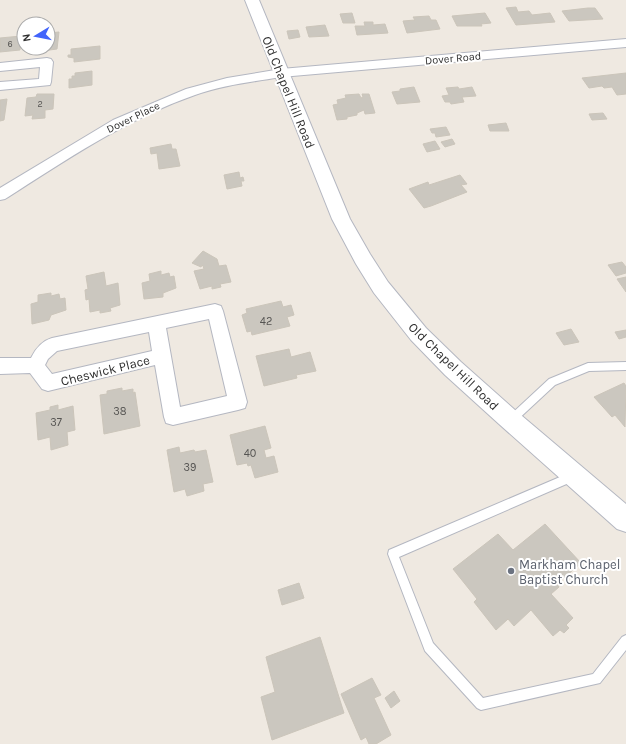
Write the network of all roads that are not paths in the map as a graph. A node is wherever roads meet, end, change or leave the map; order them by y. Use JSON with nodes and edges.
{"nodes":[{"id":1,"x":252,"y":0,"type":"edge"},
{"id":2,"x":626,"y":43,"type":"edge"},
{"id":3,"x":0,"y":67,"type":"edge"},
{"id":4,"x":281,"y":73,"type":"junction"},
{"id":5,"x":0,"y":86,"type":"edge"},
{"id":6,"x":0,"y":195,"type":"edge"},
{"id":7,"x":156,"y":323,"type":"junction"},
{"id":8,"x":161,"y":356,"type":"junction"},
{"id":9,"x":36,"y":365,"type":"junction"},
{"id":10,"x":0,"y":366,"type":"edge"},
{"id":11,"x":626,"y":366,"type":"edge"},
{"id":12,"x":510,"y":421,"type":"junction"},
{"id":13,"x":575,"y":476,"type":"junction"},
{"id":14,"x":626,"y":520,"type":"edge"},
{"id":15,"x":626,"y":641,"type":"edge"}],
"edges":[{"from":1,"to":4,"type":"street","name":"Old Chapel Hill Road"},
{"from":2,"to":4,"type":"street","name":"Dover Road"},
{"from":3,"to":5,"type":"street"},
{"from":4,"to":6,"type":"street","name":"Dover Place"},
{"from":4,"to":12,"type":"street","name":"Old Chapel Hill Road"},
{"from":7,"to":8,"type":"street","name":"Cheswick Place"},
{"from":7,"to":8,"type":"street","name":"Cheswick Place"},
{"from":7,"to":9,"type":"street","name":"Cheswick Place"},
{"from":8,"to":9,"type":"street","name":"Cheswick Place"},
{"from":9,"to":10,"type":"street"},
{"from":11,"to":12,"type":"lane"},
{"from":12,"to":13,"type":"street","name":"Old Chapel Hill Road"},
{"from":13,"to":14,"type":"street","name":"Old Chapel Hill Road"},
{"from":13,"to":15,"type":"lane"}]}
